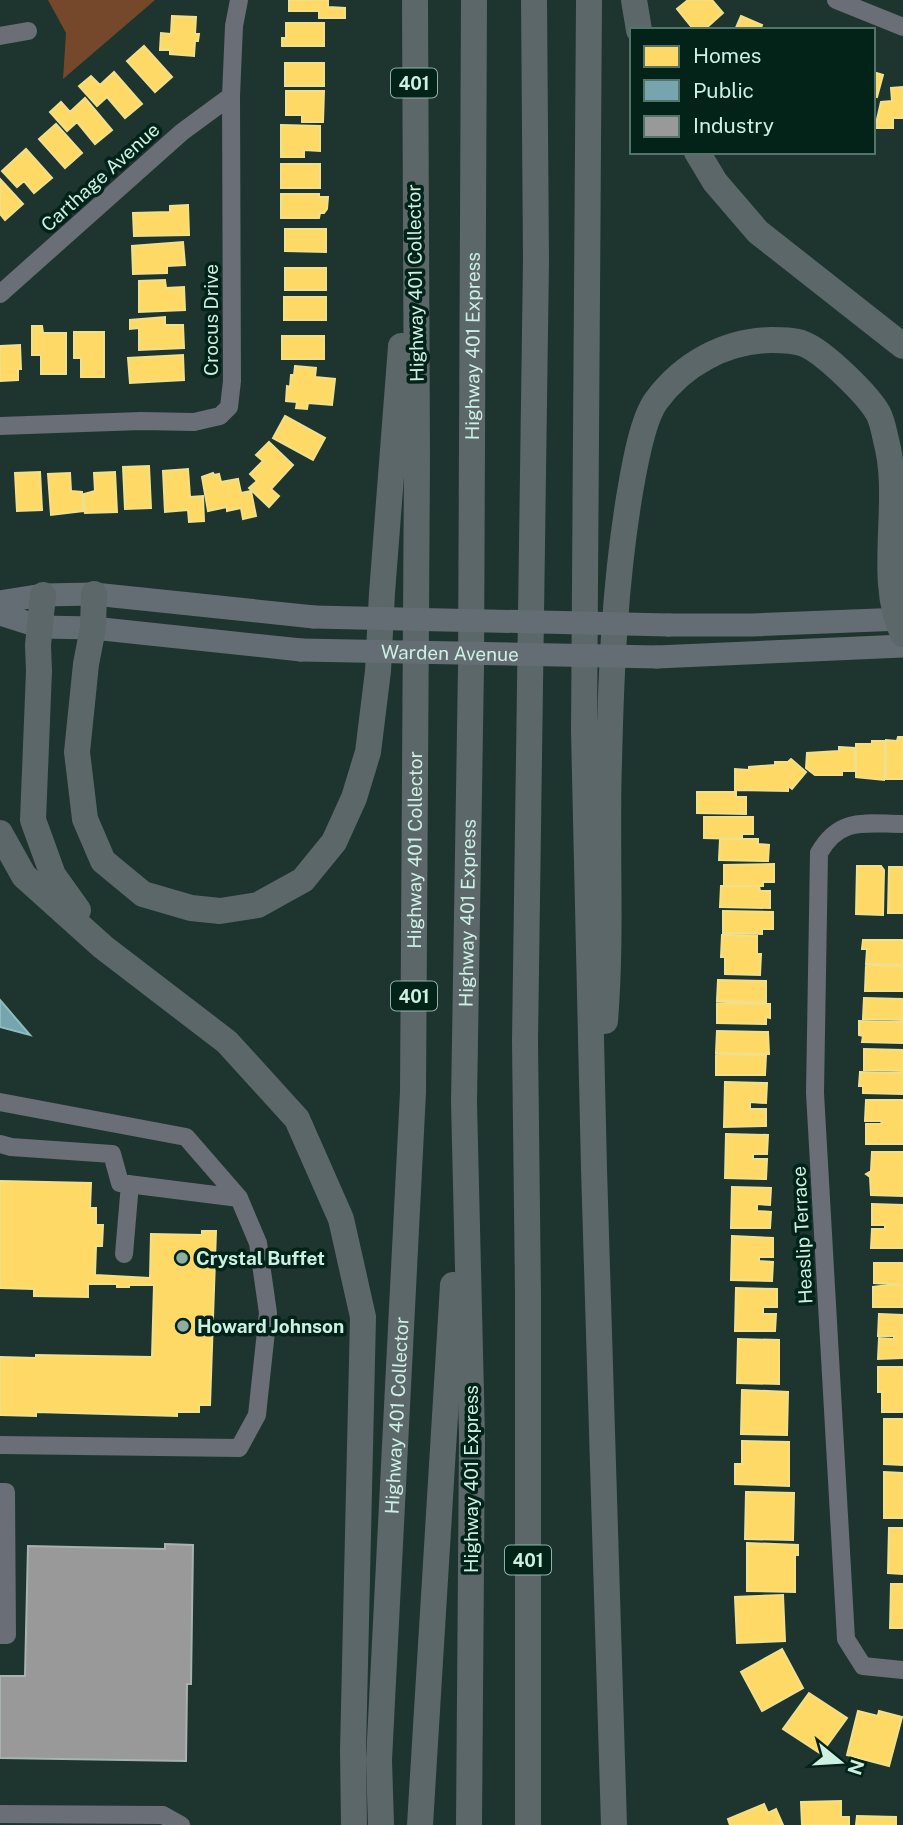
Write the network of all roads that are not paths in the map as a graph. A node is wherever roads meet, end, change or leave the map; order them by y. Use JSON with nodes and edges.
{"nodes":[{"id":1,"x":239,"y":0,"type":"edge"},
{"id":2,"x":415,"y":0,"type":"edge"},
{"id":3,"x":474,"y":0,"type":"edge"},
{"id":4,"x":534,"y":0,"type":"edge"},
{"id":5,"x":589,"y":0,"type":"edge"},
{"id":6,"x":634,"y":0,"type":"edge"},
{"id":7,"x":836,"y":0,"type":"edge"},
{"id":8,"x":903,"y":27,"type":"edge"},
{"id":9,"x":639,"y":28,"type":"edge"},
{"id":10,"x":28,"y":31,"type":"dead end"},
{"id":11,"x":0,"y":36,"type":"edge"},
{"id":12,"x":231,"y":96,"type":"junction"},
{"id":13,"x":697,"y":154,"type":"edge"},
{"id":14,"x":414,"y":167,"type":"junction"},
{"id":15,"x":0,"y":294,"type":"edge"},
{"id":16,"x":879,"y":327,"type":"junction"},
{"id":17,"x":903,"y":346,"type":"edge"},
{"id":18,"x":903,"y":362,"type":"edge"},
{"id":19,"x":0,"y":426,"type":"edge"},
{"id":20,"x":94,"y":594,"type":"junction"},
{"id":21,"x":43,"y":595,"type":"junction"},
{"id":22,"x":0,"y":602,"type":"edge"},
{"id":23,"x":0,"y":614,"type":"edge"},
{"id":24,"x":901,"y":624,"type":"edge"},
{"id":25,"x":41,"y":627,"type":"junction"},
{"id":26,"x":93,"y":628,"type":"junction"},
{"id":27,"x":903,"y":646,"type":"edge"},
{"id":28,"x":903,"y":824,"type":"edge"},
{"id":29,"x":0,"y":833,"type":"edge"},
{"id":30,"x":103,"y":947,"type":"junction"},
{"id":31,"x":0,"y":1102,"type":"edge"},
{"id":32,"x":464,"y":1102,"type":"junction"},
{"id":33,"x":116,"y":1124,"type":"junction"},
{"id":34,"x":0,"y":1144,"type":"edge"},
{"id":35,"x":110,"y":1153,"type":"junction"},
{"id":36,"x":594,"y":1169,"type":"junction"},
{"id":37,"x":130,"y":1184,"type":"junction"},
{"id":38,"x":239,"y":1198,"type":"junction"},
{"id":39,"x":124,"y":1254,"type":"dead end"},
{"id":40,"x":0,"y":1445,"type":"edge"},
{"id":41,"x":0,"y":1492,"type":"edge"},
{"id":42,"x":0,"y":1635,"type":"edge"},
{"id":43,"x":903,"y":1670,"type":"edge"},
{"id":44,"x":0,"y":1814,"type":"edge"},
{"id":45,"x":181,"y":1825,"type":"edge"},
{"id":46,"x":354,"y":1825,"type":"edge"},
{"id":47,"x":381,"y":1825,"type":"edge"},
{"id":48,"x":420,"y":1825,"type":"edge"},
{"id":49,"x":469,"y":1825,"type":"edge"},
{"id":50,"x":528,"y":1825,"type":"edge"},
{"id":51,"x":614,"y":1825,"type":"edge"}],
"edges":[{"from":1,"to":12,"type":"street","name":"Crocus Drive"},
{"from":2,"to":14,"type":"highway","name":"Highway 401 Collector","number":"401"},
{"from":3,"to":32,"type":"highway","name":"Highway 401 Express","number":"401"},
{"from":4,"to":50,"type":"highway","number":"401"},
{"from":5,"to":36,"type":"highway"},
{"from":6,"to":9,"type":"highway"},
{"from":7,"to":8,"type":"street"},
{"from":10,"to":11,"type":"street"},
{"from":12,"to":15,"type":"street","name":"Carthage Avenue"},
{"from":12,"to":19,"type":"street","name":"Crocus Drive"},
{"from":13,"to":16,"type":"highway"},
{"from":14,"to":26,"type":"highway"},
{"from":14,"to":47,"type":"highway","name":"Highway 401 Collector","number":"401"},
{"from":16,"to":17,"type":"highway"},
{"from":16,"to":18,"type":"highway"},
{"from":20,"to":21,"type":"main road","name":"Warden Avenue"},
{"from":20,"to":24,"type":"main road","name":"Warden Avenue","bridge":true},
{"from":20,"to":26,"type":"highway"},
{"from":21,"to":22,"type":"main road","name":"Warden Avenue"},
{"from":21,"to":25,"type":"highway"},
{"from":23,"to":25,"type":"main road","name":"Warden Avenue"},
{"from":24,"to":36,"type":"highway"},
{"from":25,"to":26,"type":"main road","name":"Warden Avenue"},
{"from":25,"to":30,"type":"highway"},
{"from":26,"to":27,"type":"main road","name":"Warden Avenue","bridge":true},
{"from":28,"to":43,"type":"street","name":"Heaslip Terrace"},
{"from":29,"to":30,"type":"highway"},
{"from":30,"to":46,"type":"highway"},
{"from":31,"to":33,"type":"street"},
{"from":32,"to":48,"type":"highway"},
{"from":32,"to":49,"type":"highway","name":"Highway 401 Express","number":"401"},
{"from":33,"to":35,"type":"street"},
{"from":33,"to":38,"type":"street"},
{"from":34,"to":35,"type":"street"},
{"from":35,"to":37,"type":"street"},
{"from":36,"to":51,"type":"highway"},
{"from":37,"to":38,"type":"street"},
{"from":37,"to":39,"type":"street"},
{"from":38,"to":40,"type":"street"},
{"from":41,"to":42,"type":"street"},
{"from":44,"to":45,"type":"street"}]}
